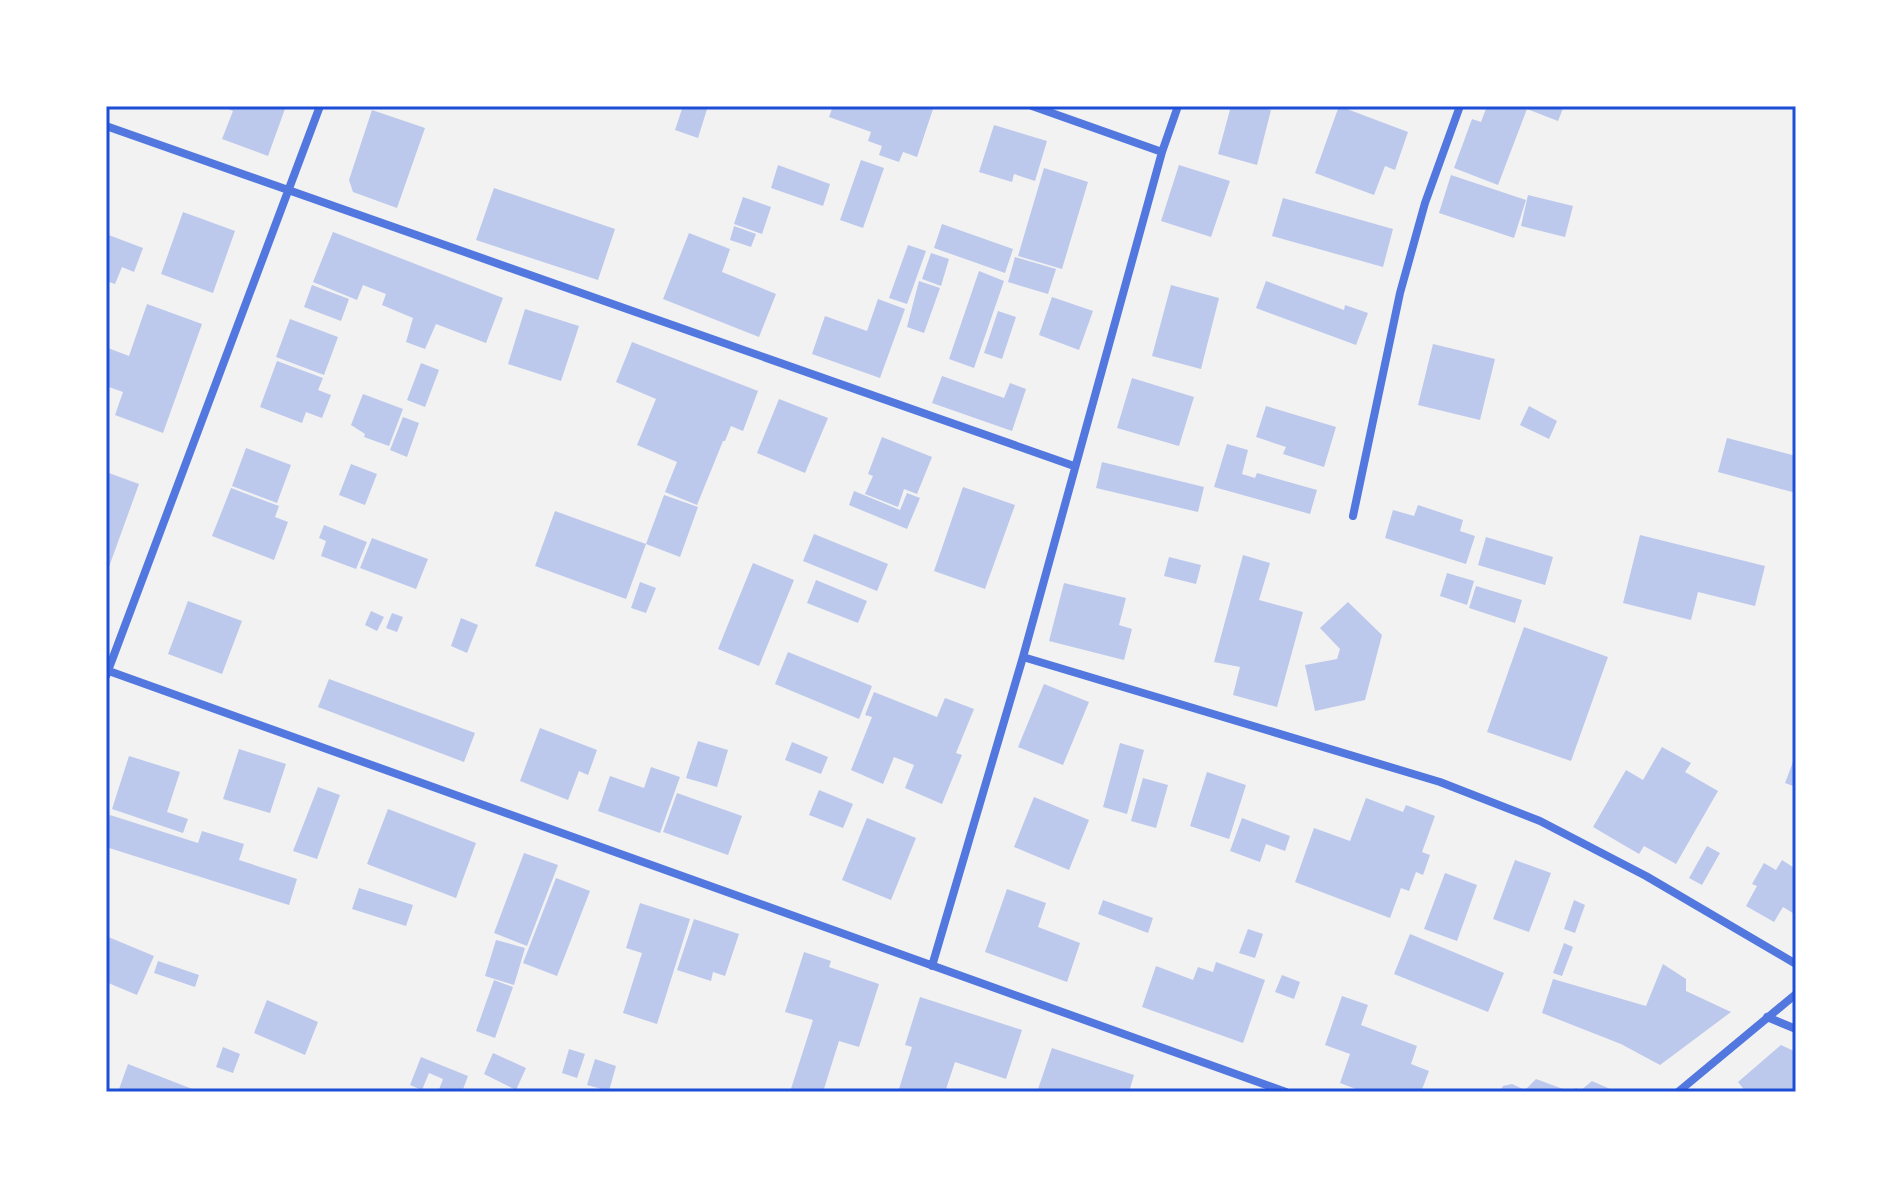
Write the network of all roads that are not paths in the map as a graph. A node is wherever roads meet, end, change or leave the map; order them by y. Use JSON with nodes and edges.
{"nodes":[{"id":1,"x":320,"y":106,"type":"edge"},
{"id":2,"x":1032,"y":106,"type":"edge"},
{"id":3,"x":1178,"y":106,"type":"edge"},
{"id":4,"x":1460,"y":106,"type":"edge"},
{"id":5,"x":106,"y":126,"type":"edge"},
{"id":6,"x":1162,"y":152,"type":"junction"},
{"id":7,"x":289,"y":192,"type":"junction"},
{"id":8,"x":1074,"y":466,"type":"junction"},
{"id":9,"x":1353,"y":516,"type":"dead end"},
{"id":10,"x":1023,"y":657,"type":"junction"},
{"id":11,"x":107,"y":672,"type":"edge"},
{"id":12,"x":1796,"y":964,"type":"edge"},
{"id":13,"x":932,"y":966,"type":"junction"},
{"id":14,"x":1796,"y":994,"type":"edge"},
{"id":15,"x":1767,"y":1017,"type":"junction"},
{"id":16,"x":1796,"y":1029,"type":"edge"},
{"id":17,"x":1286,"y":1092,"type":"edge"},
{"id":18,"x":1678,"y":1092,"type":"edge"}],
"edges":[{"from":1,"to":7,"type":"street"},
{"from":2,"to":6,"type":"street"},
{"from":3,"to":6,"type":"street"},
{"from":4,"to":9,"type":"street"},
{"from":5,"to":7,"type":"street"},
{"from":6,"to":8,"type":"street"},
{"from":7,"to":8,"type":"street"},
{"from":7,"to":11,"type":"street"},
{"from":8,"to":10,"type":"street"},
{"from":10,"to":12,"type":"street"},
{"from":10,"to":13,"type":"street"},
{"from":11,"to":13,"type":"street"},
{"from":13,"to":17,"type":"street"},
{"from":14,"to":15,"type":"street"},
{"from":15,"to":16,"type":"street"},
{"from":15,"to":18,"type":"street"}]}
